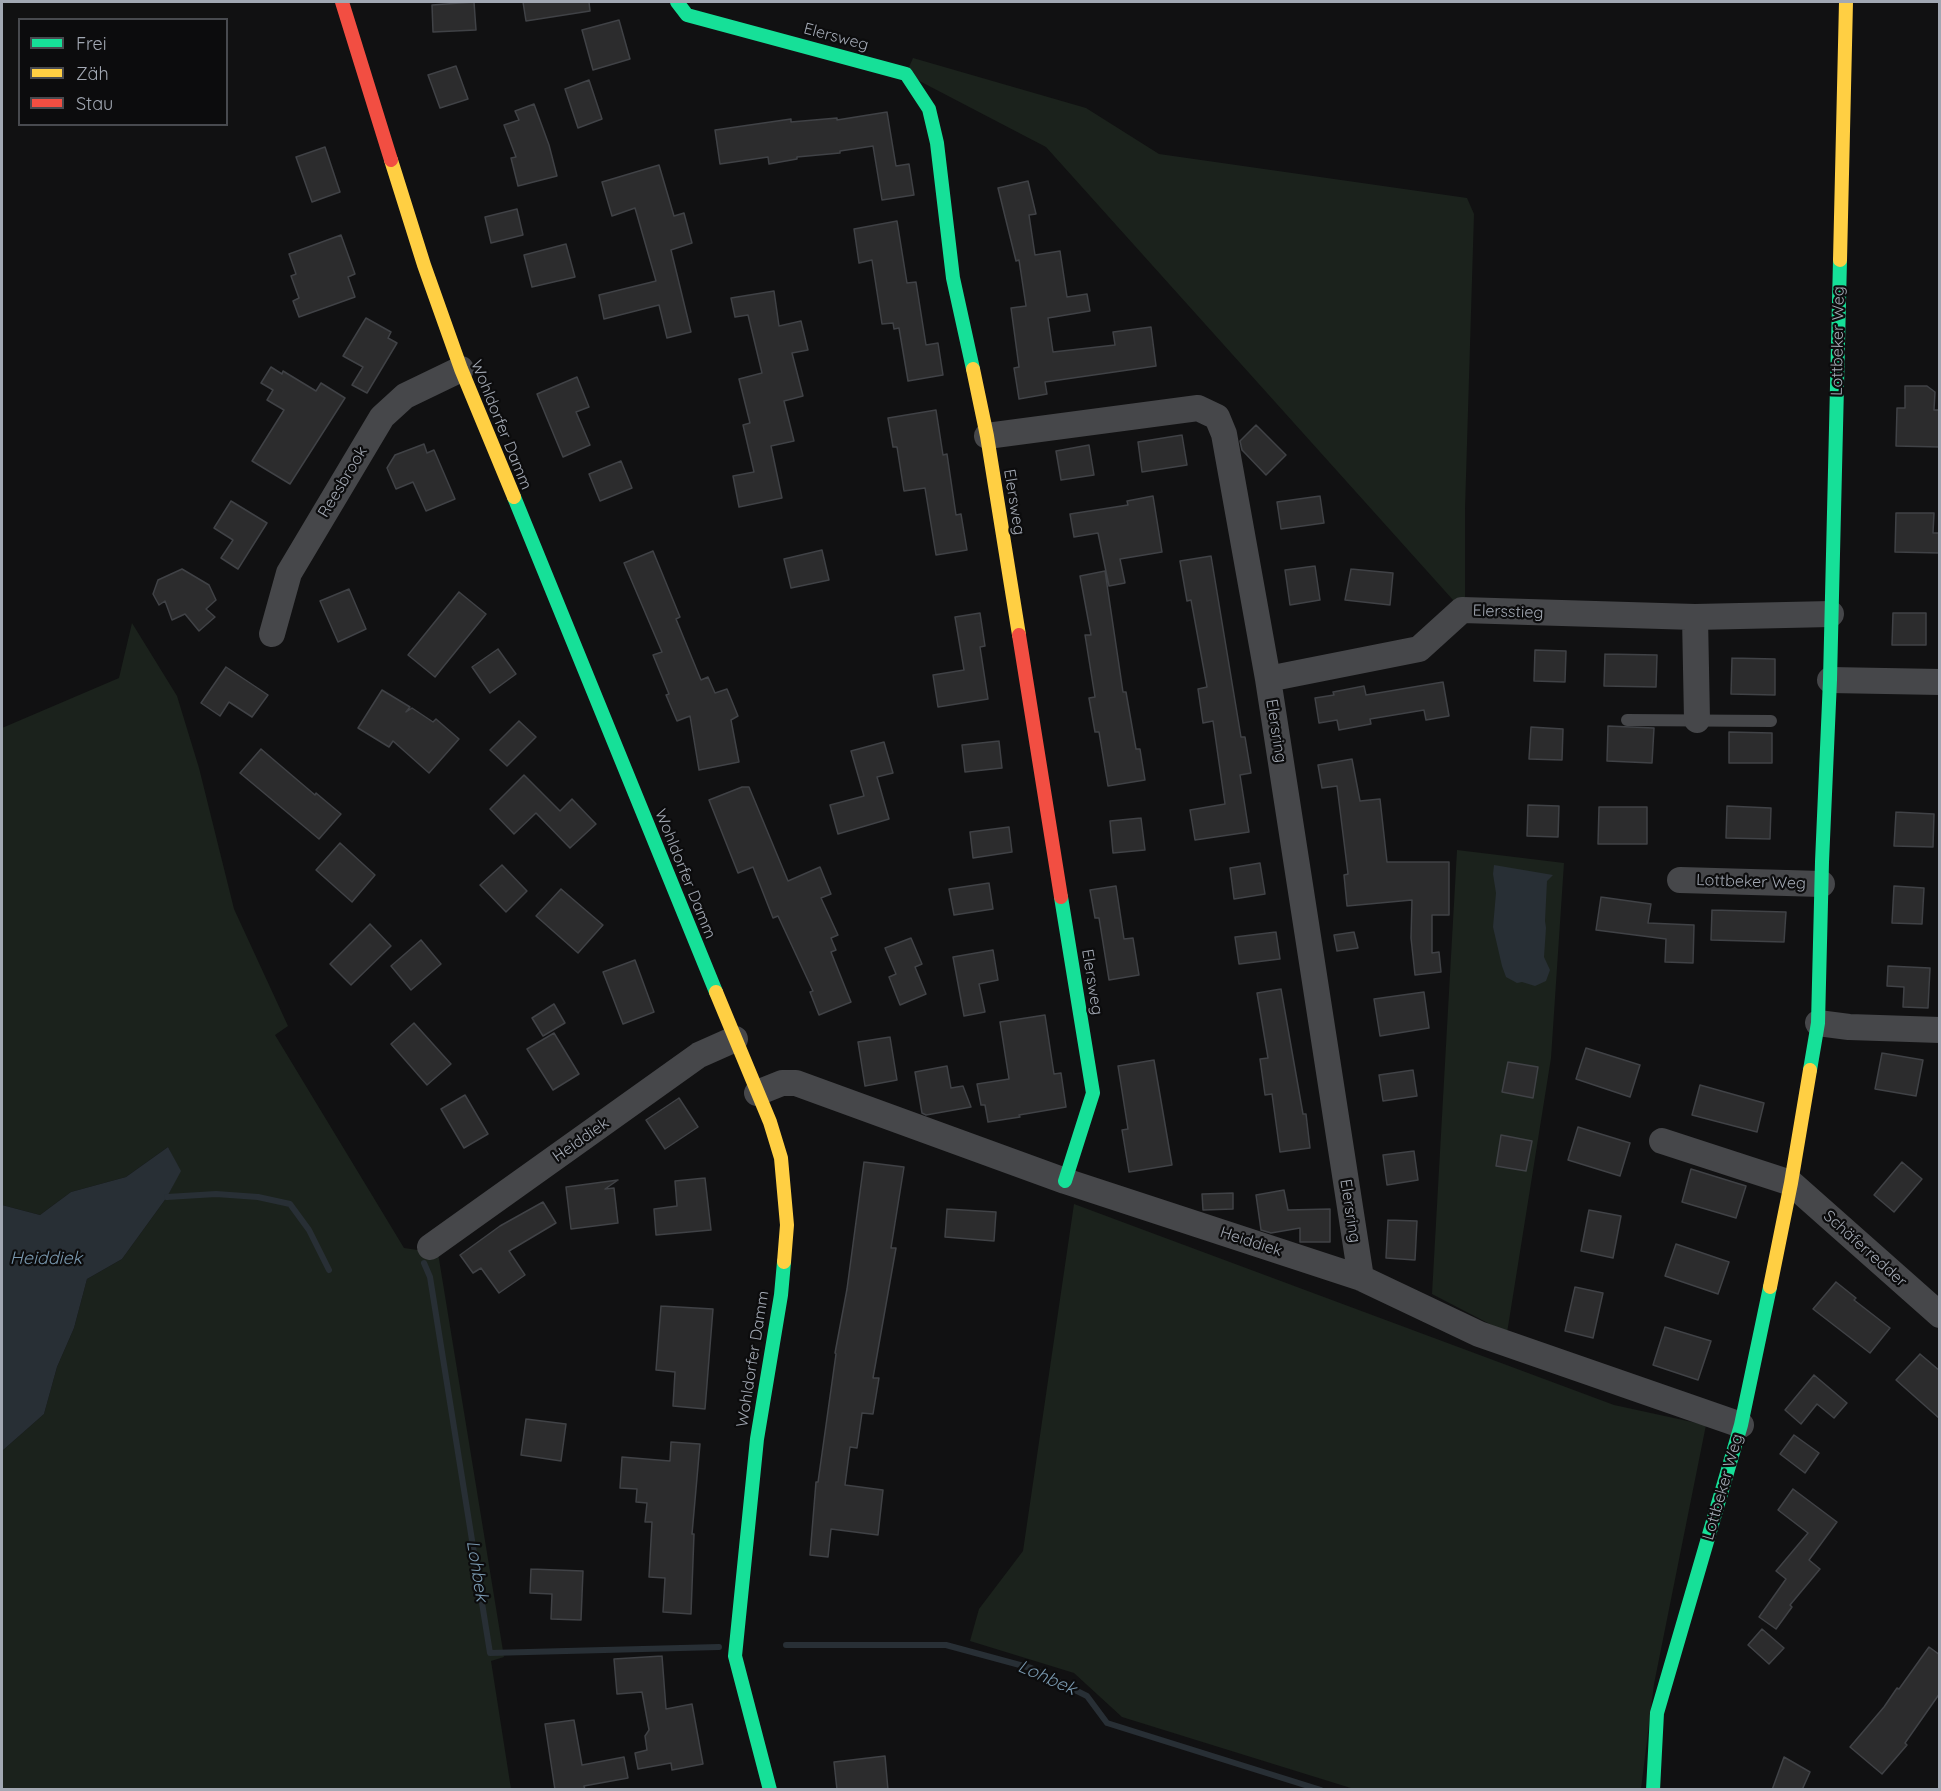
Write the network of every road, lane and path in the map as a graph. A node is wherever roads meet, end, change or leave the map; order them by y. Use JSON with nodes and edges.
{"nodes":[{"id":1,"x":342,"y":2,"type":"edge"},
{"id":2,"x":677,"y":2,"type":"edge"},
{"id":3,"x":1846,"y":2,"type":"edge"},
{"id":4,"x":460,"y":369,"type":"junction"},
{"id":5,"x":987,"y":435,"type":"junction"},
{"id":6,"x":1831,"y":614,"type":"junction"},
{"id":7,"x":1695,"y":617,"type":"junction"},
{"id":8,"x":272,"y":633,"type":"dead end"},
{"id":9,"x":1268,"y":679,"type":"junction"},
{"id":10,"x":1830,"y":680,"type":"junction"},
{"id":11,"x":1940,"y":681,"type":"edge"},
{"id":12,"x":1627,"y":720,"type":"dead end"},
{"id":13,"x":1697,"y":720,"type":"junction"},
{"id":14,"x":1771,"y":721,"type":"dead end"},
{"id":15,"x":1680,"y":880,"type":"dead end"},
{"id":16,"x":1822,"y":884,"type":"junction"},
{"id":17,"x":1818,"y":1023,"type":"junction"},
{"id":18,"x":1940,"y":1030,"type":"edge"},
{"id":19,"x":735,"y":1039,"type":"junction"},
{"id":20,"x":757,"y":1093,"type":"junction"},
{"id":21,"x":1662,"y":1141,"type":"dead end"},
{"id":22,"x":1065,"y":1181,"type":"junction"},
{"id":23,"x":1791,"y":1183,"type":"junction"},
{"id":24,"x":430,"y":1247,"type":"dead end"},
{"id":25,"x":1361,"y":1278,"type":"junction"},
{"id":26,"x":1940,"y":1315,"type":"edge"},
{"id":27,"x":1741,"y":1425,"type":"junction"},
{"id":28,"x":771,"y":1790,"type":"edge"},
{"id":29,"x":1653,"y":1790,"type":"edge"}],
"edges":[{"from":1,"to":4,"type":"street","name":"Wohldorfer Damm"},
{"from":2,"to":5,"type":"street","name":"Elersweg"},
{"from":3,"to":6,"type":"street","name":"Lottbeker Weg"},
{"from":4,"to":8,"type":"street","name":"Reesbrook"},
{"from":4,"to":19,"type":"street","name":"Wohldorfer Damm"},
{"from":5,"to":9,"type":"street","name":"Elersring"},
{"from":5,"to":22,"type":"street","name":"Elersweg"},
{"from":6,"to":7,"type":"street","name":"Elersstieg"},
{"from":6,"to":10,"type":"street","name":"Lottbeker Weg"},
{"from":7,"to":9,"type":"street","name":"Elersstieg"},
{"from":7,"to":13,"type":"street"},
{"from":9,"to":25,"type":"street","name":"Elersring"},
{"from":10,"to":11,"type":"street"},
{"from":10,"to":16,"type":"street","name":"Lottbeker Weg"},
{"from":12,"to":13,"type":"lane"},
{"from":13,"to":14,"type":"lane"},
{"from":15,"to":16,"type":"street","name":"Lottbeker Weg"},
{"from":16,"to":17,"type":"street","name":"Lottbeker Weg"},
{"from":17,"to":18,"type":"street"},
{"from":17,"to":23,"type":"street","name":"Lottbeker Weg"},
{"from":19,"to":20,"type":"street","name":"Wohldorfer Damm"},
{"from":19,"to":24,"type":"street","name":"Heiddiek"},
{"from":20,"to":22,"type":"street","name":"Heiddiek"},
{"from":20,"to":28,"type":"street","name":"Wohldorfer Damm"},
{"from":21,"to":23,"type":"street"},
{"from":22,"to":25,"type":"street","name":"Heiddiek"},
{"from":23,"to":26,"type":"street","name":"Schäferredder"},
{"from":23,"to":27,"type":"street","name":"Lottbeker Weg"},
{"from":25,"to":27,"type":"street","name":"Heiddiek"},
{"from":27,"to":29,"type":"street","name":"Lottbeker Weg"}]}
